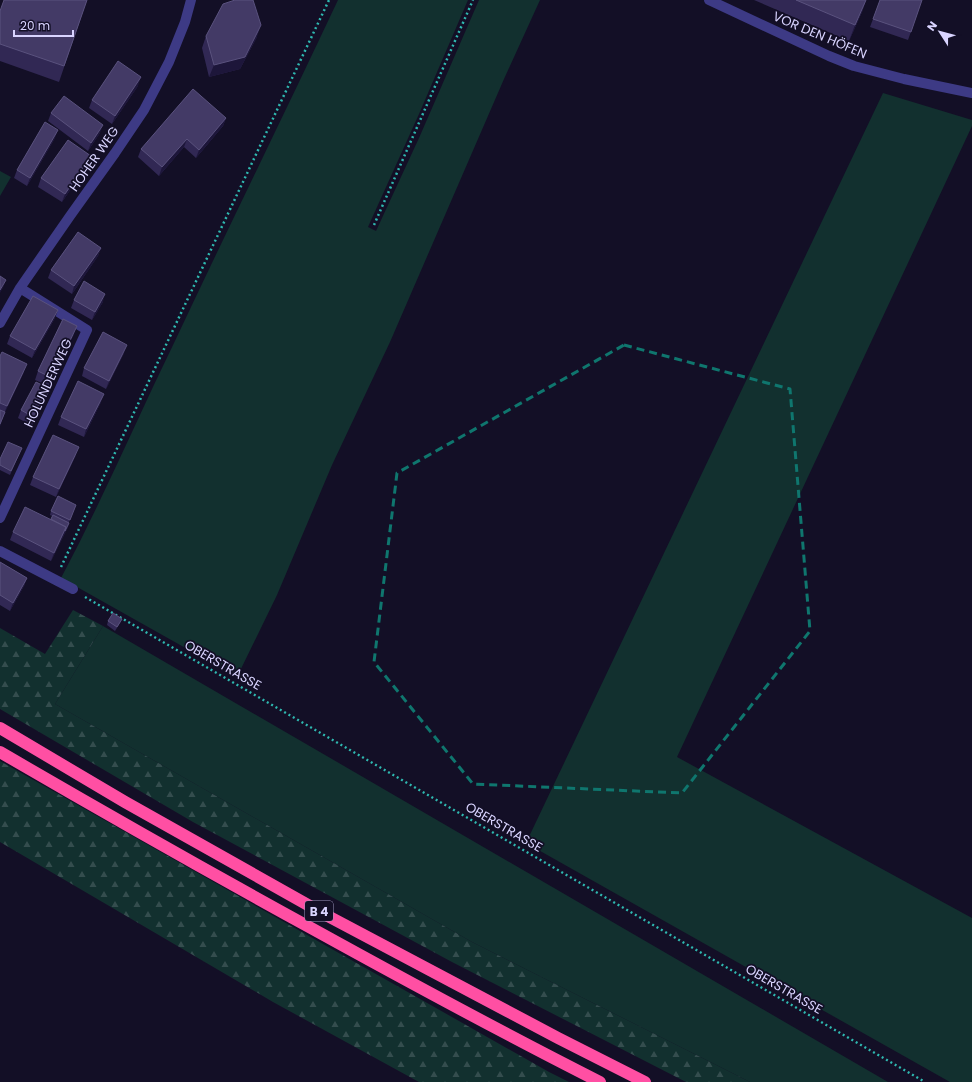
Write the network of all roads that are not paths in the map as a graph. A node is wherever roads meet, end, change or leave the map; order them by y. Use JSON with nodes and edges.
{"nodes":[{"id":1,"x":191,"y":0,"type":"edge"},
{"id":2,"x":709,"y":0,"type":"edge"},
{"id":3,"x":972,"y":93,"type":"edge"},
{"id":4,"x":20,"y":288,"type":"junction"},
{"id":5,"x":0,"y":323,"type":"edge"},
{"id":6,"x":0,"y":518,"type":"edge"},
{"id":7,"x":0,"y":551,"type":"edge"},
{"id":8,"x":73,"y":589,"type":"road end"},
{"id":9,"x":0,"y":728,"type":"edge"},
{"id":10,"x":0,"y":752,"type":"edge"},
{"id":11,"x":600,"y":1082,"type":"edge"},
{"id":12,"x":645,"y":1082,"type":"edge"}],
"edges":[{"from":1,"to":4,"type":"street","name":"HOHER WEG"},
{"from":2,"to":3,"type":"street","name":"VOR DEN HÖFEN"},
{"from":4,"to":5,"type":"street","name":"HOHER WEG"},
{"from":4,"to":6,"type":"street","name":"HOLUNDERWEG"},
{"from":7,"to":8,"type":"street"},
{"from":9,"to":12,"type":"highway","number":"B 4"},
{"from":10,"to":11,"type":"highway","number":"B 4"}]}
